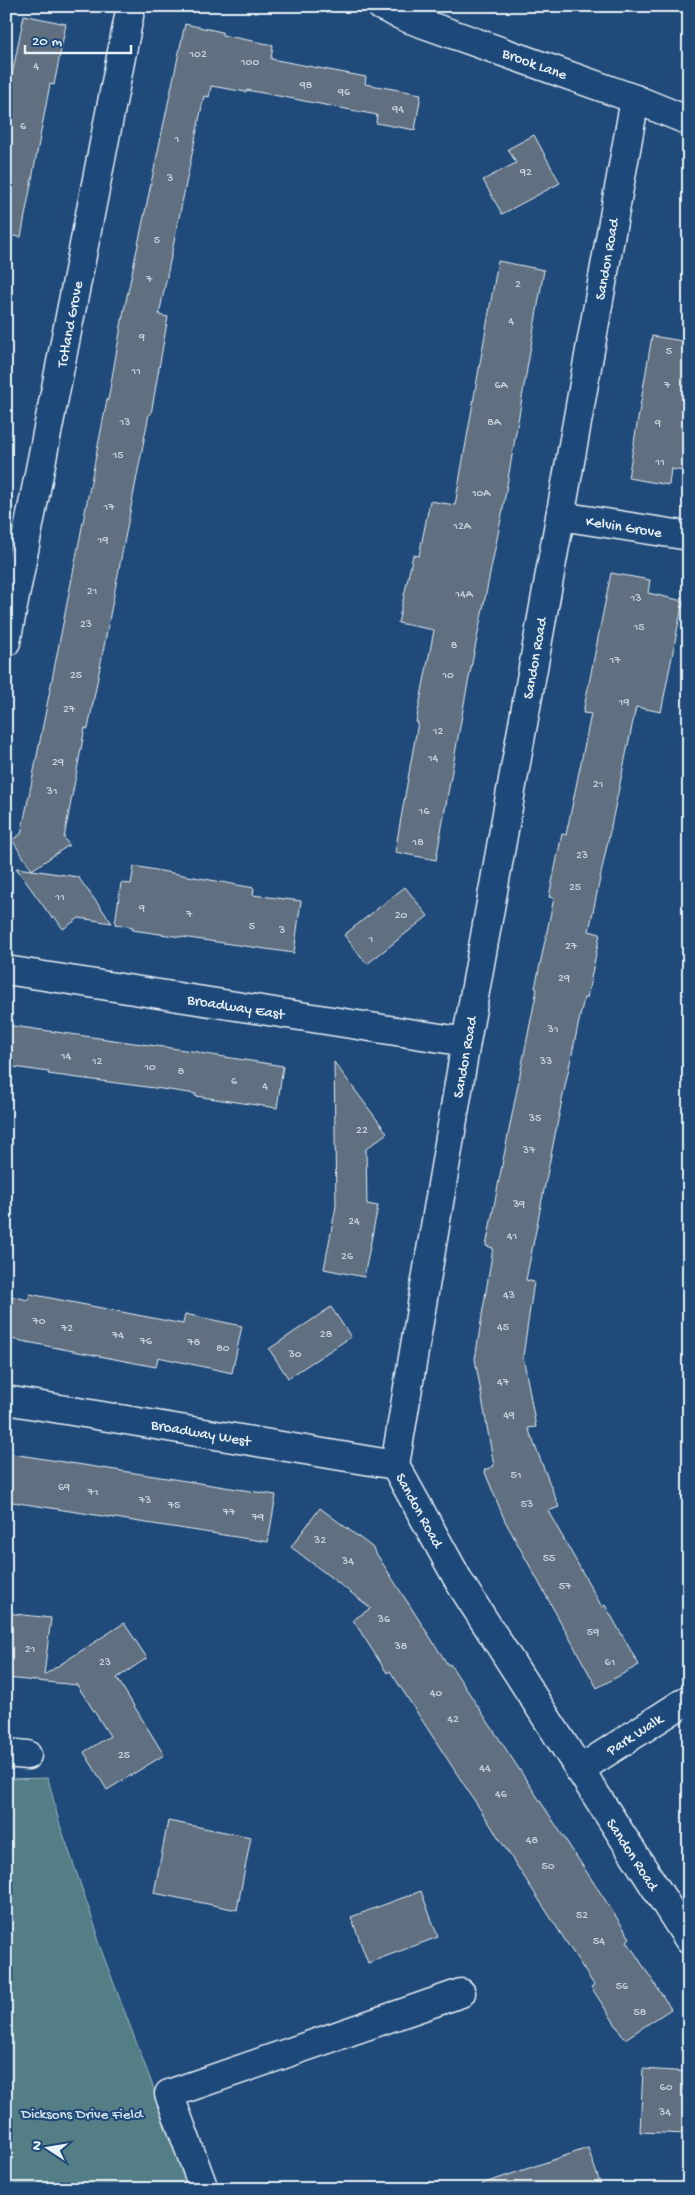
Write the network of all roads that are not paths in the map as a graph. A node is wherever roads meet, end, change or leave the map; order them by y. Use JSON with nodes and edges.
{"nodes":[{"id":1,"x":131,"y":6,"type":"edge"},
{"id":2,"x":380,"y":6,"type":"edge"},
{"id":3,"x":635,"y":99,"type":"junction"},
{"id":4,"x":689,"y":121,"type":"edge"},
{"id":5,"x":560,"y":516,"type":"junction"},
{"id":6,"x":689,"y":536,"type":"edge"},
{"id":7,"x":6,"y":642,"type":"edge"},
{"id":8,"x":6,"y":970,"type":"edge"},
{"id":9,"x":466,"y":1042,"type":"junction"},
{"id":10,"x":6,"y":1400,"type":"edge"},
{"id":11,"x":395,"y":1465,"type":"junction"},
{"id":12,"x":689,"y":1699,"type":"edge"},
{"id":13,"x":579,"y":1770,"type":"junction"},
{"id":14,"x":689,"y":1940,"type":"edge"},
{"id":15,"x":461,"y":1992,"type":"dead end"},
{"id":16,"x":204,"y":2189,"type":"edge"}],
"edges":[{"from":1,"to":7,"type":"street","name":"Totland Grove"},
{"from":2,"to":3,"type":"street","name":"Brook Lane"},
{"from":3,"to":4,"type":"street","name":"Brook Lane"},
{"from":3,"to":5,"type":"street","name":"Sandon Road"},
{"from":5,"to":6,"type":"street","name":"Kelvin Grove"},
{"from":5,"to":9,"type":"street","name":"Sandon Road"},
{"from":8,"to":9,"type":"street","name":"Broadway East"},
{"from":9,"to":11,"type":"street","name":"Sandon Road"},
{"from":10,"to":11,"type":"street","name":"Broadway West"},
{"from":11,"to":13,"type":"street","name":"Sandon Road"},
{"from":12,"to":13,"type":"street","name":"Park Walk"},
{"from":13,"to":14,"type":"street","name":"Sandon Road"},
{"from":15,"to":16,"type":"street"}]}
